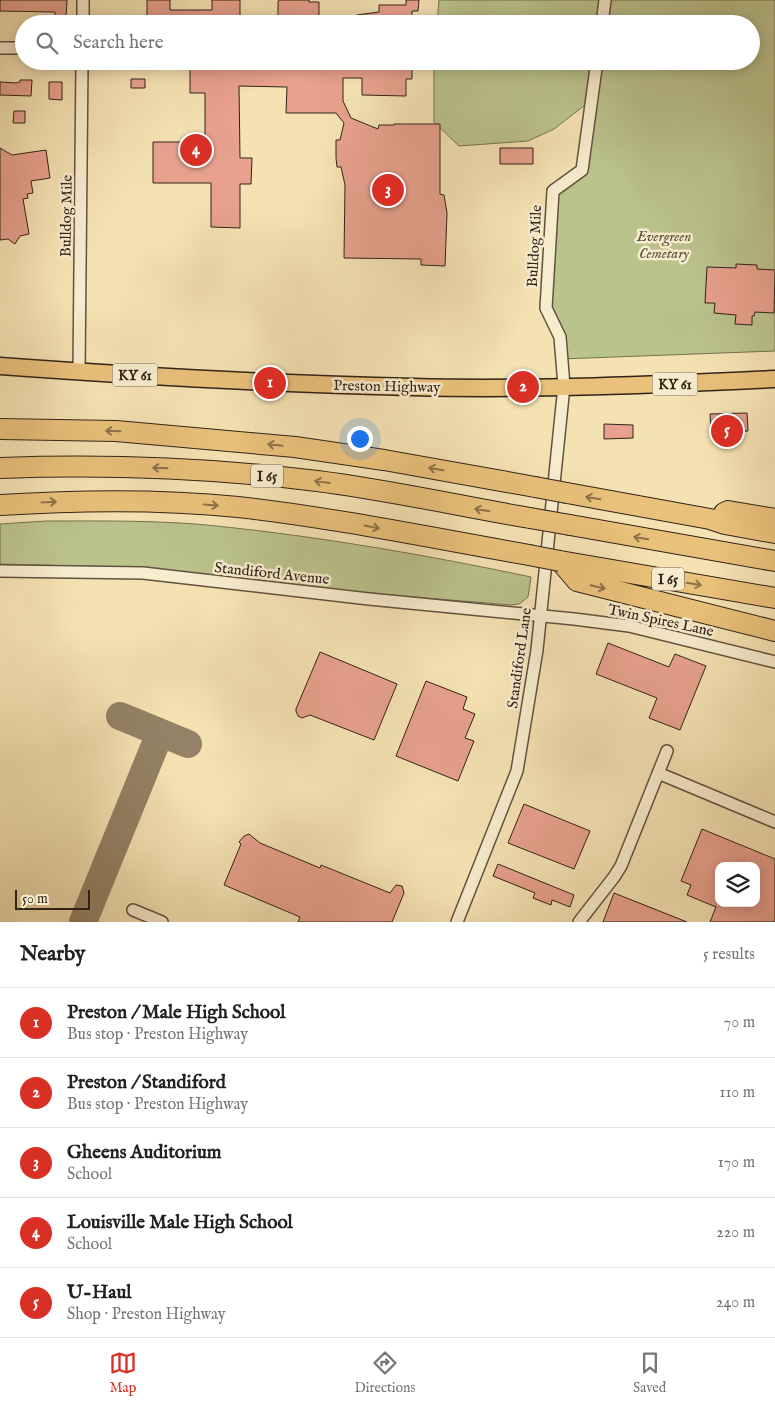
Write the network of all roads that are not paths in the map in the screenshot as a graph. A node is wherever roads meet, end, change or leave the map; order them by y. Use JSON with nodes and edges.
{"nodes":[{"id":1,"x":83,"y":0,"type":"edge"},
{"id":2,"x":605,"y":0,"type":"edge"},
{"id":3,"x":83,"y":15,"type":"edge"},
{"id":4,"x":603,"y":15,"type":"edge"},
{"id":5,"x":0,"y":48,"type":"edge"},
{"id":6,"x":15,"y":48,"type":"edge"},
{"id":7,"x":82,"y":70,"type":"edge"},
{"id":8,"x":596,"y":70,"type":"edge"},
{"id":9,"x":0,"y":366,"type":"edge"},
{"id":10,"x":79,"y":371,"type":"junction"},
{"id":11,"x":775,"y":379,"type":"edge"},
{"id":12,"x":564,"y":386,"type":"junction"},
{"id":13,"x":0,"y":429,"type":"edge"},
{"id":14,"x":0,"y":468,"type":"edge"},
{"id":15,"x":0,"y":505,"type":"edge"},
{"id":16,"x":710,"y":518,"type":"junction"},
{"id":17,"x":775,"y":519,"type":"edge"},
{"id":18,"x":775,"y":533,"type":"edge"},
{"id":19,"x":560,"y":560,"type":"junction"},
{"id":20,"x":775,"y":562,"type":"edge"},
{"id":21,"x":0,"y":571,"type":"edge"},
{"id":22,"x":775,"y":598,"type":"edge"},
{"id":23,"x":540,"y":615,"type":"junction"},
{"id":24,"x":775,"y":631,"type":"edge"},
{"id":25,"x":775,"y":662,"type":"edge"},
{"id":26,"x":667,"y":751,"type":"dead end"},
{"id":27,"x":658,"y":773,"type":"junction"},
{"id":28,"x":775,"y":822,"type":"edge"},
{"id":29,"x":133,"y":910,"type":"dead end"},
{"id":30,"x":162,"y":922,"type":"edge"},
{"id":31,"x":457,"y":922,"type":"edge"},
{"id":32,"x":579,"y":922,"type":"edge"}],
"edges":[{"from":1,"to":3,"type":"street"},
{"from":2,"to":4,"type":"street"},
{"from":5,"to":6,"type":"street"},
{"from":7,"to":10,"type":"street","name":"Bulldog Mile"},
{"from":8,"to":12,"type":"street","name":"Bulldog Mile"},
{"from":9,"to":10,"type":"main road","name":"Preston Highway","number":"KY 61"},
{"from":10,"to":12,"type":"main road","name":"Preston Highway","number":"KY 61"},
{"from":11,"to":12,"type":"main road","name":"Preston Highway","number":"KY 61"},
{"from":12,"to":23,"type":"street","name":"Standiford Lane"},
{"from":16,"to":13,"type":"highway","one_way":true,"bridge":true},
{"from":20,"to":14,"type":"highway","number":"I 65","one_way":true,"bridge":true},
{"from":15,"to":19,"type":"highway","number":"I 65","one_way":true,"bridge":true},
{"from":16,"to":17,"type":"highway"},
{"from":16,"to":18,"type":"highway"},
{"from":19,"to":22,"type":"highway","number":"I 65","one_way":true},
{"from":19,"to":24,"type":"highway","one_way":true},
{"from":21,"to":23,"type":"street","name":"Standiford Avenue"},
{"from":23,"to":25,"type":"street","name":"Twin Spires Lane"},
{"from":23,"to":31,"type":"street","name":"Standiford Lane"},
{"from":26,"to":27,"type":"street"},
{"from":27,"to":28,"type":"street"},
{"from":27,"to":32,"type":"street"},
{"from":29,"to":30,"type":"street"}]}
